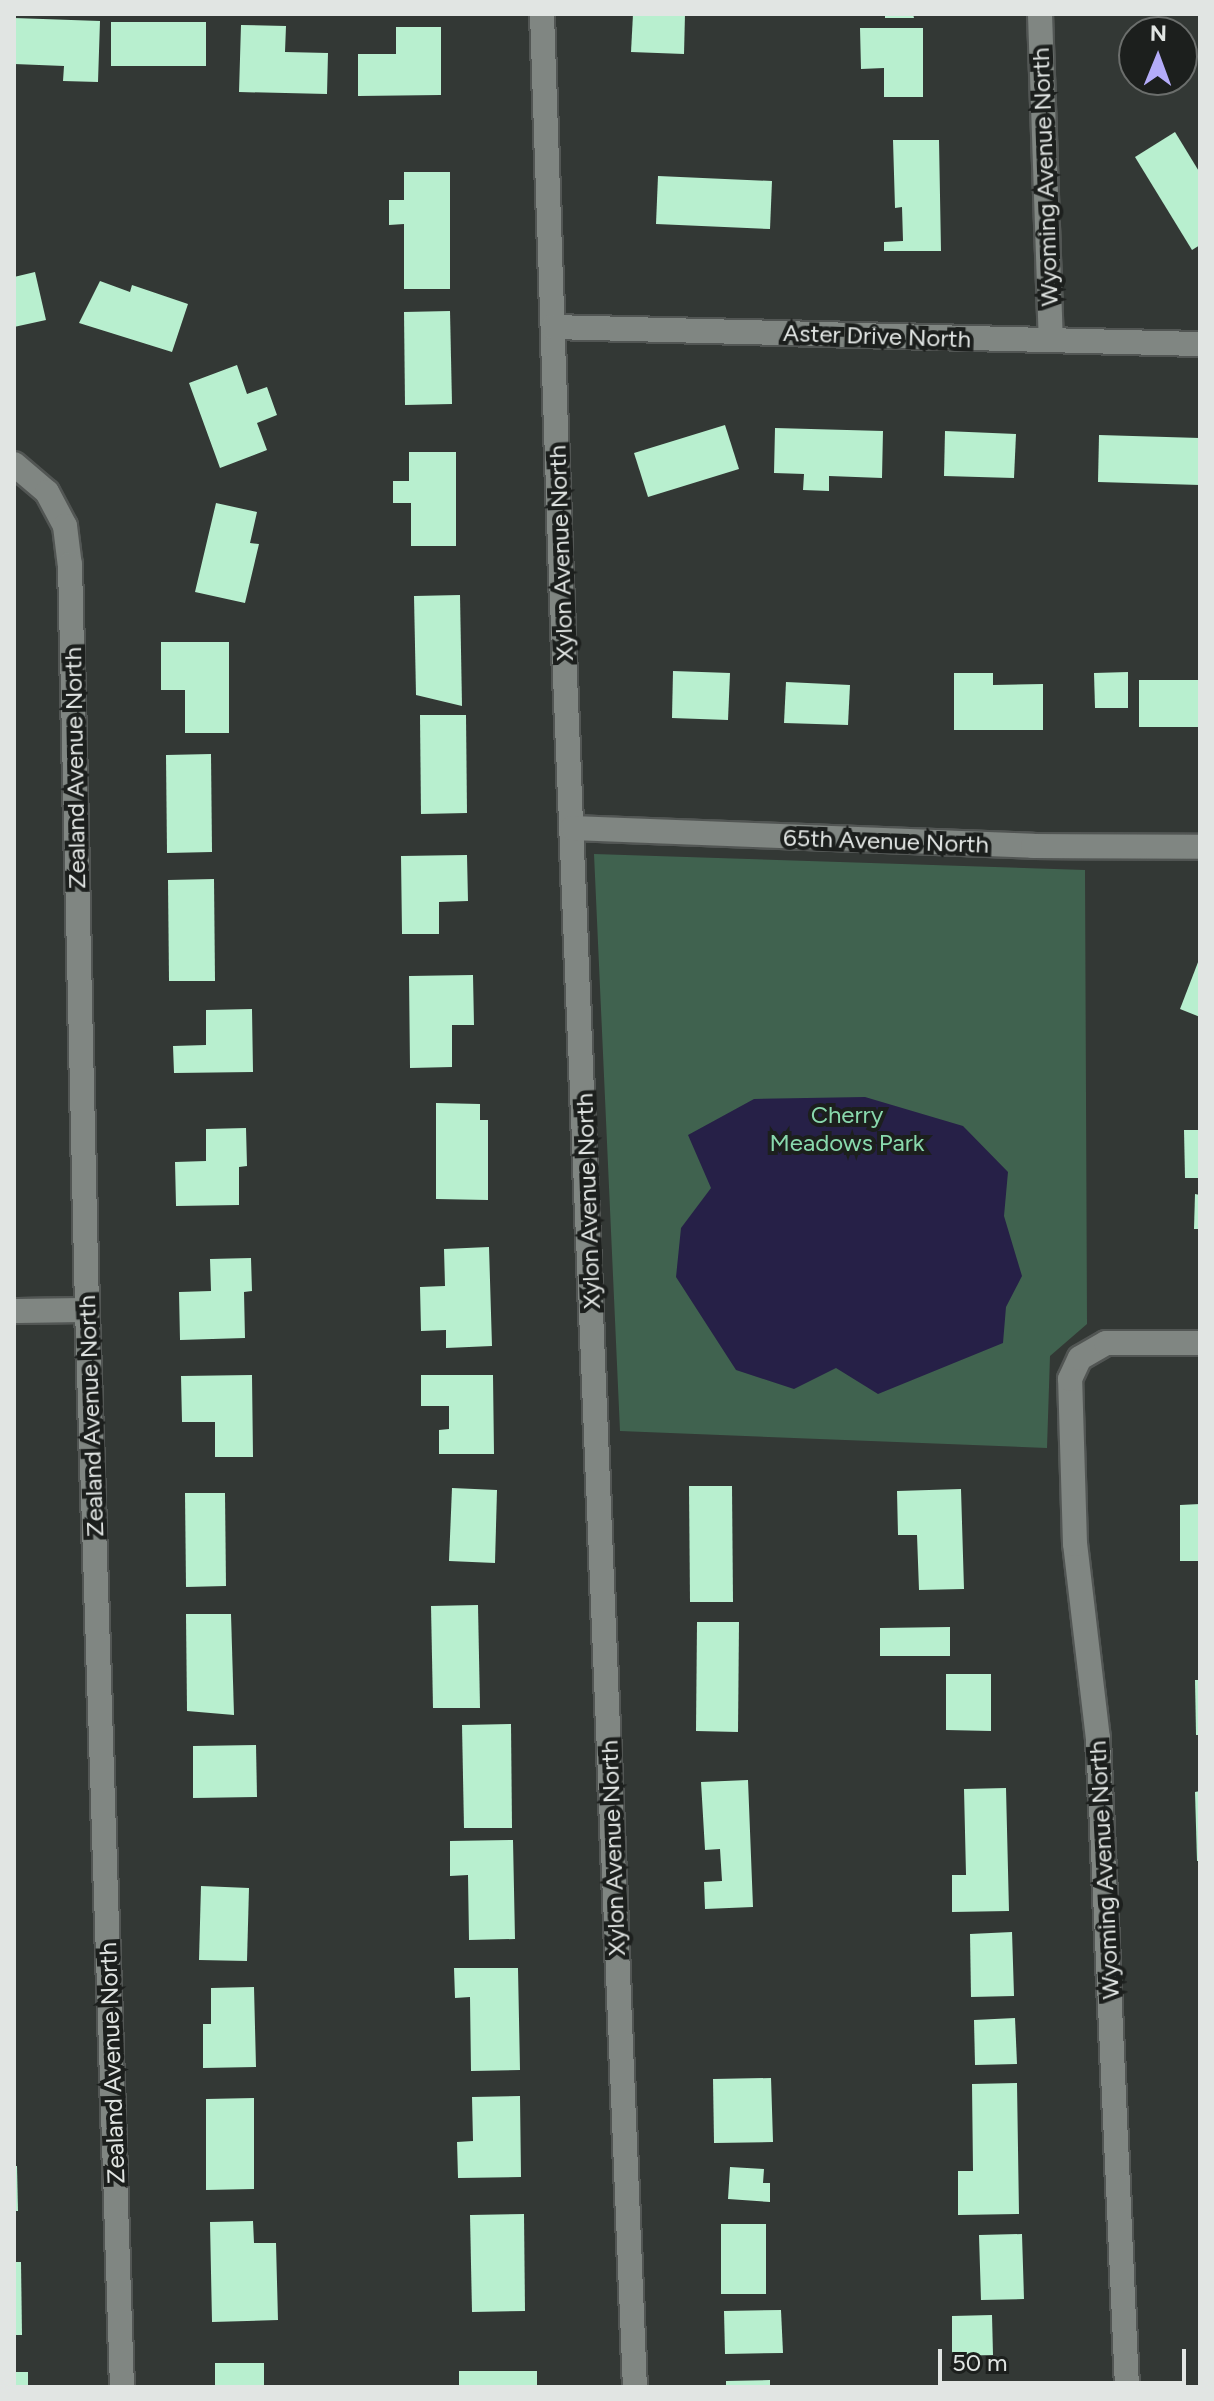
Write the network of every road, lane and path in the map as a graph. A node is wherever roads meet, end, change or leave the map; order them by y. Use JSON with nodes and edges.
{"nodes":[{"id":1,"x":542,"y":14,"type":"edge"},
{"id":2,"x":1040,"y":14,"type":"edge"},
{"id":3,"x":553,"y":327,"type":"junction"},
{"id":4,"x":1051,"y":340,"type":"junction"},
{"id":5,"x":1200,"y":344,"type":"edge"},
{"id":6,"x":14,"y":464,"type":"edge"},
{"id":7,"x":572,"y":828,"type":"junction"},
{"id":8,"x":1200,"y":847,"type":"edge"},
{"id":9,"x":87,"y":1310,"type":"junction"},
{"id":10,"x":14,"y":1311,"type":"edge"},
{"id":11,"x":1200,"y":1343,"type":"edge"},
{"id":12,"x":122,"y":2387,"type":"edge"},
{"id":13,"x":635,"y":2387,"type":"edge"},
{"id":14,"x":1127,"y":2387,"type":"edge"}],
"edges":[{"from":1,"to":3,"type":"street","name":"Xylon Avenue North"},
{"from":2,"to":4,"type":"street","name":"Wyoming Avenue North"},
{"from":3,"to":4,"type":"street","name":"Aster Drive North"},
{"from":3,"to":7,"type":"street","name":"Xylon Avenue North"},
{"from":4,"to":5,"type":"street","name":"Aster Drive North"},
{"from":6,"to":9,"type":"street","name":"Zealand Avenue North"},
{"from":7,"to":8,"type":"street","name":"65th Avenue North"},
{"from":7,"to":13,"type":"street","name":"Xylon Avenue North"},
{"from":9,"to":10,"type":"street"},
{"from":9,"to":12,"type":"street","name":"Zealand Avenue North"},
{"from":11,"to":14,"type":"street","name":"Wyoming Avenue North"}]}
